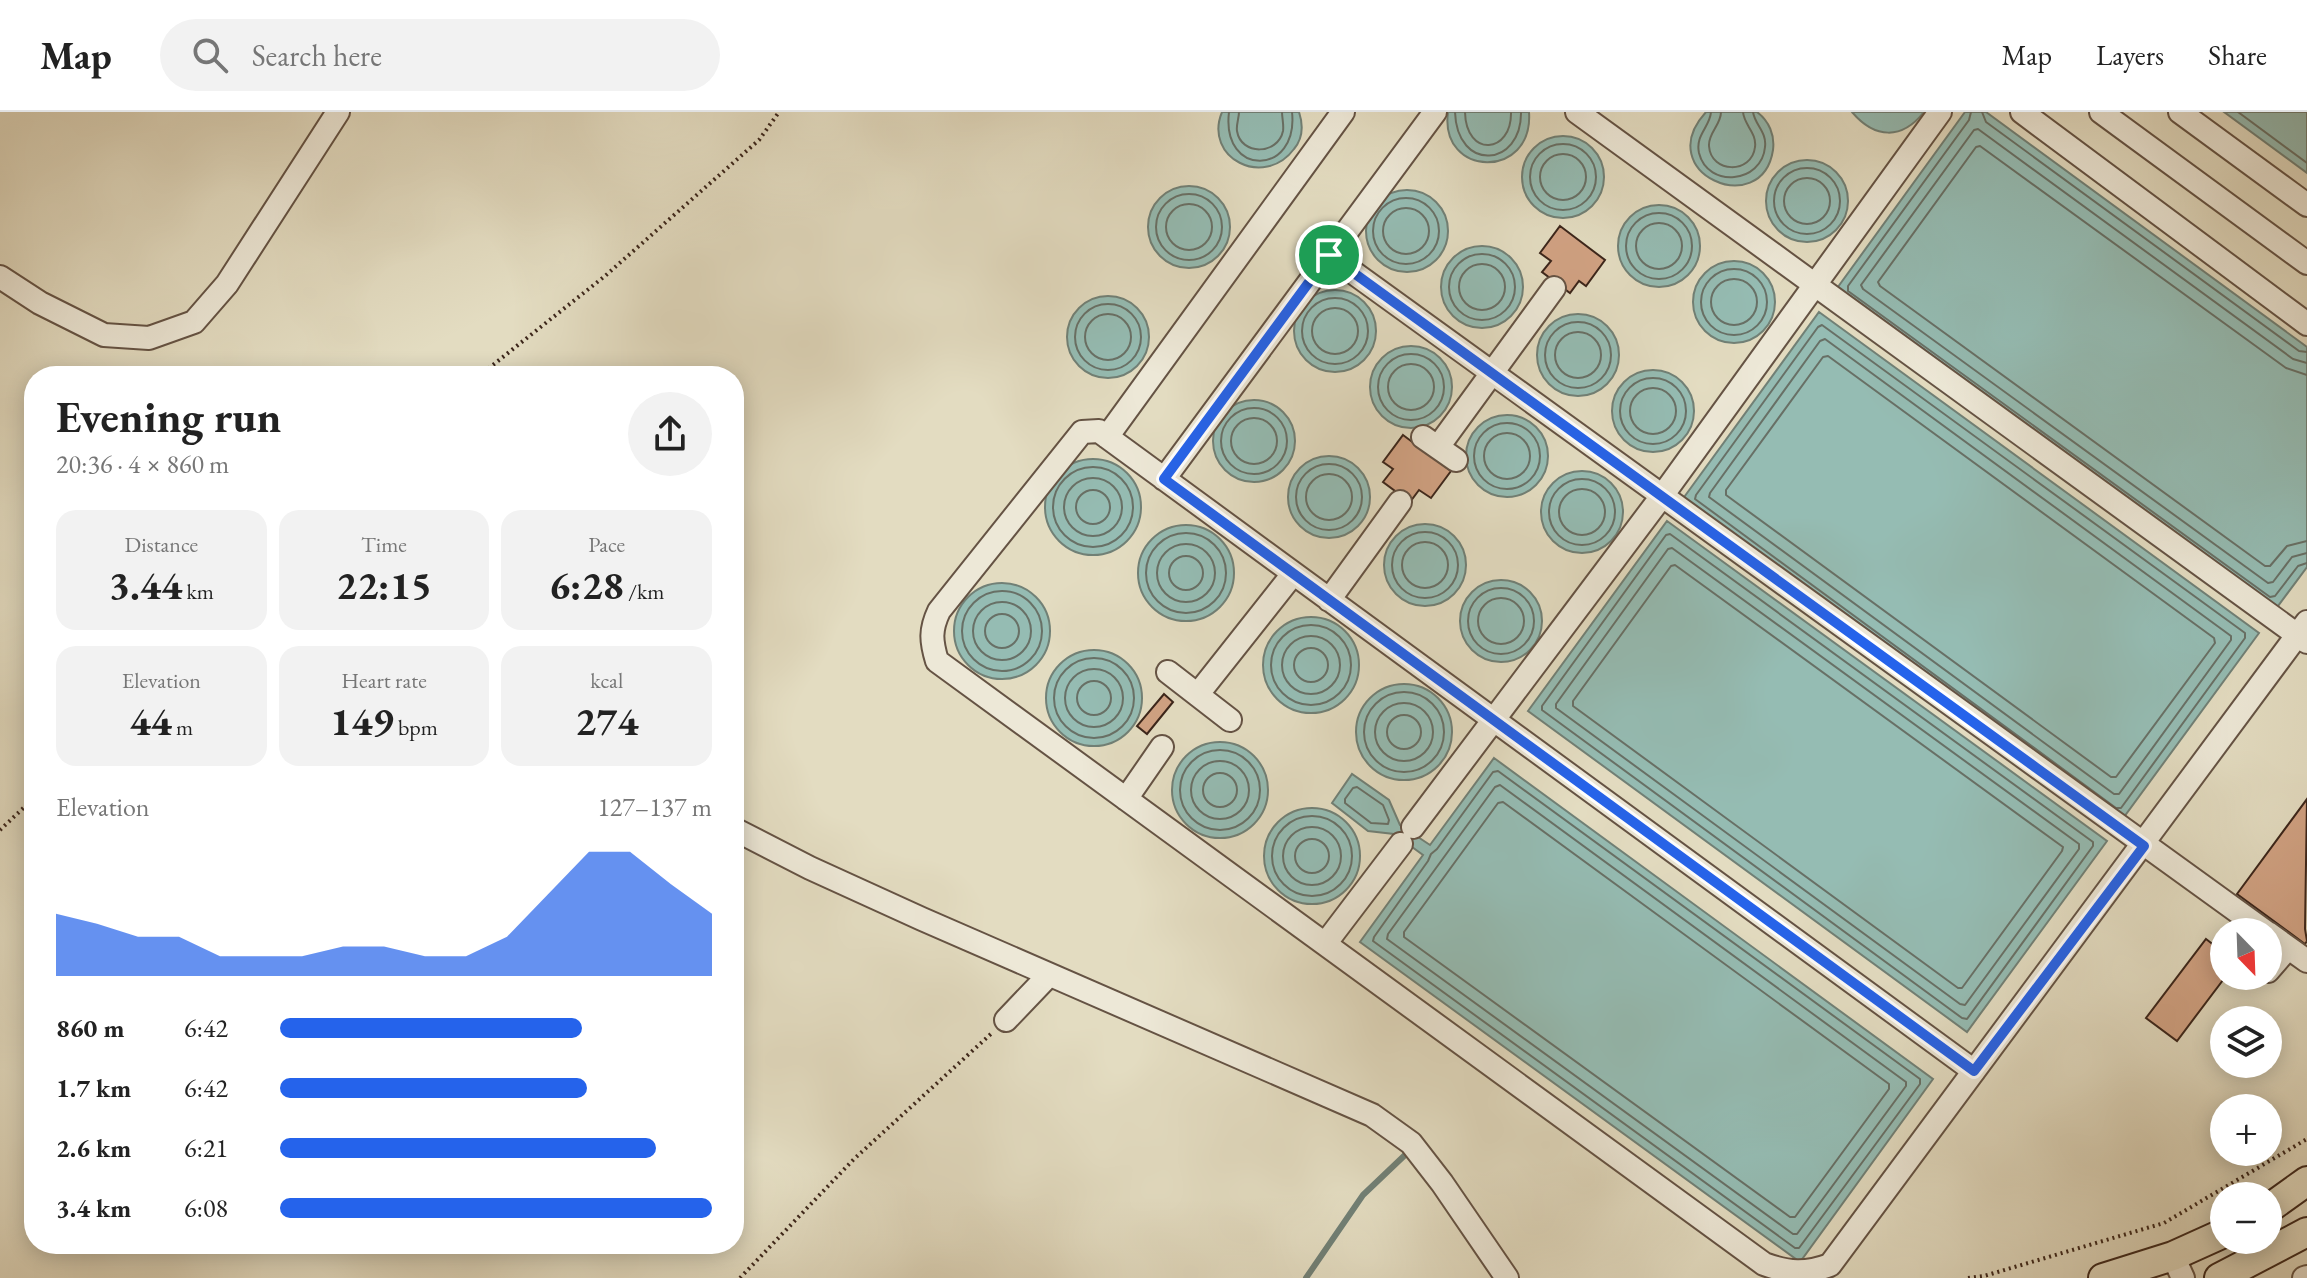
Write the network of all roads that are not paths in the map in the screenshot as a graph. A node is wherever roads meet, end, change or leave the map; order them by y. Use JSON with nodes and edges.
{"nodes":[{"id":1,"x":338,"y":112,"type":"edge"},
{"id":2,"x":1343,"y":112,"type":"edge"},
{"id":3,"x":1435,"y":112,"type":"edge"},
{"id":4,"x":1577,"y":112,"type":"edge"},
{"id":5,"x":1940,"y":112,"type":"edge"},
{"id":6,"x":2022,"y":112,"type":"edge"},
{"id":7,"x":2101,"y":112,"type":"edge"},
{"id":8,"x":2180,"y":112,"type":"edge"},
{"id":9,"x":2307,"y":205,"type":"edge"},
{"id":10,"x":1329,"y":255,"type":"junction"},
{"id":11,"x":2307,"y":263,"type":"edge"},
{"id":12,"x":0,"y":277,"type":"edge"},
{"id":13,"x":1814,"y":284,"type":"junction"},
{"id":14,"x":1554,"y":288,"type":"dead end"},
{"id":15,"x":2307,"y":324,"type":"edge"},
{"id":16,"x":1492,"y":373,"type":"junction"},
{"id":17,"x":1107,"y":437,"type":"junction"},
{"id":18,"x":1439,"y":448,"type":"dead end"},
{"id":19,"x":1164,"y":479,"type":"junction"},
{"id":20,"x":1662,"y":496,"type":"junction"},
{"id":21,"x":1400,"y":502,"type":"dead end"},
{"id":22,"x":1293,"y":574,"type":"junction"},
{"id":23,"x":1329,"y":600,"type":"junction"},
{"id":24,"x":2304,"y":633,"type":"edge"},
{"id":25,"x":1168,"y":672,"type":"dead end"},
{"id":26,"x":1198,"y":694,"type":"junction"},
{"id":27,"x":1230,"y":720,"type":"dead end"},
{"id":28,"x":1494,"y":720,"type":"junction"},
{"id":29,"x":1162,"y":747,"type":"dead end"},
{"id":30,"x":1126,"y":799,"type":"junction"},
{"id":31,"x":744,"y":834,"type":"edge"},
{"id":32,"x":2144,"y":846,"type":"junction"},
{"id":33,"x":2246,"y":918,"type":"edge"},
{"id":34,"x":1325,"y":944,"type":"junction"},
{"id":35,"x":2282,"y":944,"type":"edge"},
{"id":36,"x":2288,"y":948,"type":"junction"},
{"id":37,"x":2282,"y":955,"type":"edge"},
{"id":38,"x":2307,"y":961,"type":"edge"},
{"id":39,"x":1049,"y":975,"type":"junction"},
{"id":40,"x":1006,"y":1020,"type":"road end"},
{"id":41,"x":1974,"y":1071,"type":"junction"},
{"id":42,"x":2307,"y":1181,"type":"edge"},
{"id":43,"x":2282,"y":1199,"type":"edge"},
{"id":44,"x":2307,"y":1232,"type":"edge"},
{"id":45,"x":2210,"y":1243,"type":"edge"},
{"id":46,"x":2178,"y":1267,"type":"edge"},
{"id":47,"x":1507,"y":1278,"type":"edge"},
{"id":48,"x":2103,"y":1278,"type":"edge"},
{"id":49,"x":2219,"y":1278,"type":"edge"}],
"edges":[{"from":1,"to":12,"type":"lane"},
{"from":2,"to":17,"type":"lane"},
{"from":3,"to":10,"type":"lane"},
{"from":4,"to":13,"type":"lane"},
{"from":5,"to":13,"type":"lane"},
{"from":6,"to":15,"type":"lane"},
{"from":7,"to":11,"type":"lane"},
{"from":8,"to":9,"type":"lane"},
{"from":10,"to":16,"type":"lane"},
{"from":10,"to":19,"type":"lane"},
{"from":13,"to":20,"type":"lane"},
{"from":13,"to":24,"type":"lane"},
{"from":14,"to":16,"type":"lane"},
{"from":16,"to":18,"type":"lane"},
{"from":16,"to":20,"type":"lane"},
{"from":17,"to":19,"type":"lane"},
{"from":17,"to":30,"type":"lane"},
{"from":19,"to":22,"type":"lane"},
{"from":20,"to":28,"type":"lane"},
{"from":20,"to":32,"type":"lane"},
{"from":21,"to":23,"type":"lane"},
{"from":22,"to":23,"type":"lane"},
{"from":22,"to":26,"type":"lane"},
{"from":23,"to":28,"type":"lane"},
{"from":24,"to":32,"type":"lane"},
{"from":25,"to":26,"type":"lane"},
{"from":26,"to":27,"type":"lane"},
{"from":28,"to":34,"type":"lane"},
{"from":28,"to":41,"type":"lane"},
{"from":29,"to":30,"type":"lane"},
{"from":30,"to":34,"type":"lane"},
{"from":31,"to":39,"type":"lane"},
{"from":32,"to":33,"type":"lane"},
{"from":32,"to":41,"type":"lane"},
{"from":34,"to":41,"type":"lane"},
{"from":35,"to":36,"type":"lane"},
{"from":36,"to":37,"type":"lane"},
{"from":36,"to":38,"type":"lane"},
{"from":39,"to":40,"type":"lane"},
{"from":39,"to":47,"type":"lane"},
{"from":42,"to":43,"type":"main road"},
{"from":44,"to":49,"type":"main road"},
{"from":45,"to":46,"type":"main road"},
{"from":46,"to":48,"type":"main road"}]}
